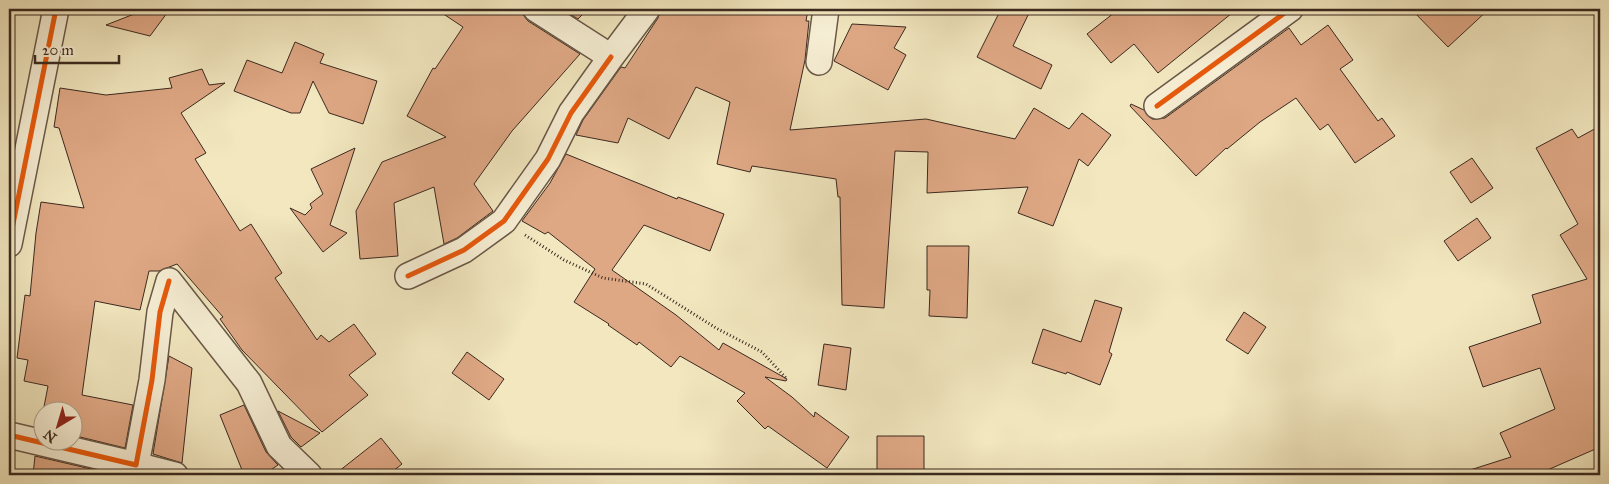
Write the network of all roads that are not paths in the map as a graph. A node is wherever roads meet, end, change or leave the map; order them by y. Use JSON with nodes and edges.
{"nodes":[{"id":1,"x":56,"y":9,"type":"edge"},
{"id":2,"x":536,"y":9,"type":"edge"},
{"id":3,"x":647,"y":9,"type":"edge"},
{"id":4,"x":826,"y":9,"type":"edge"},
{"id":5,"x":1290,"y":9,"type":"edge"},
{"id":6,"x":611,"y":57,"type":"junction"},
{"id":7,"x":819,"y":62,"type":"dead end"},
{"id":8,"x":1157,"y":106,"type":"dead end"},
{"id":9,"x":9,"y":244,"type":"edge"},
{"id":10,"x":408,"y":276,"type":"dead end"},
{"id":11,"x":9,"y":435,"type":"edge"},
{"id":12,"x":136,"y":465,"type":"junction"},
{"id":13,"x":175,"y":475,"type":"edge"},
{"id":14,"x":309,"y":475,"type":"edge"}],
"edges":[{"from":1,"to":9,"type":"street"},
{"from":2,"to":6,"type":"street"},
{"from":3,"to":6,"type":"street"},
{"from":4,"to":7,"type":"street"},
{"from":5,"to":8,"type":"street"},
{"from":6,"to":10,"type":"street"},
{"from":11,"to":12,"type":"street"},
{"from":12,"to":13,"type":"street"},
{"from":12,"to":14,"type":"street"}]}
